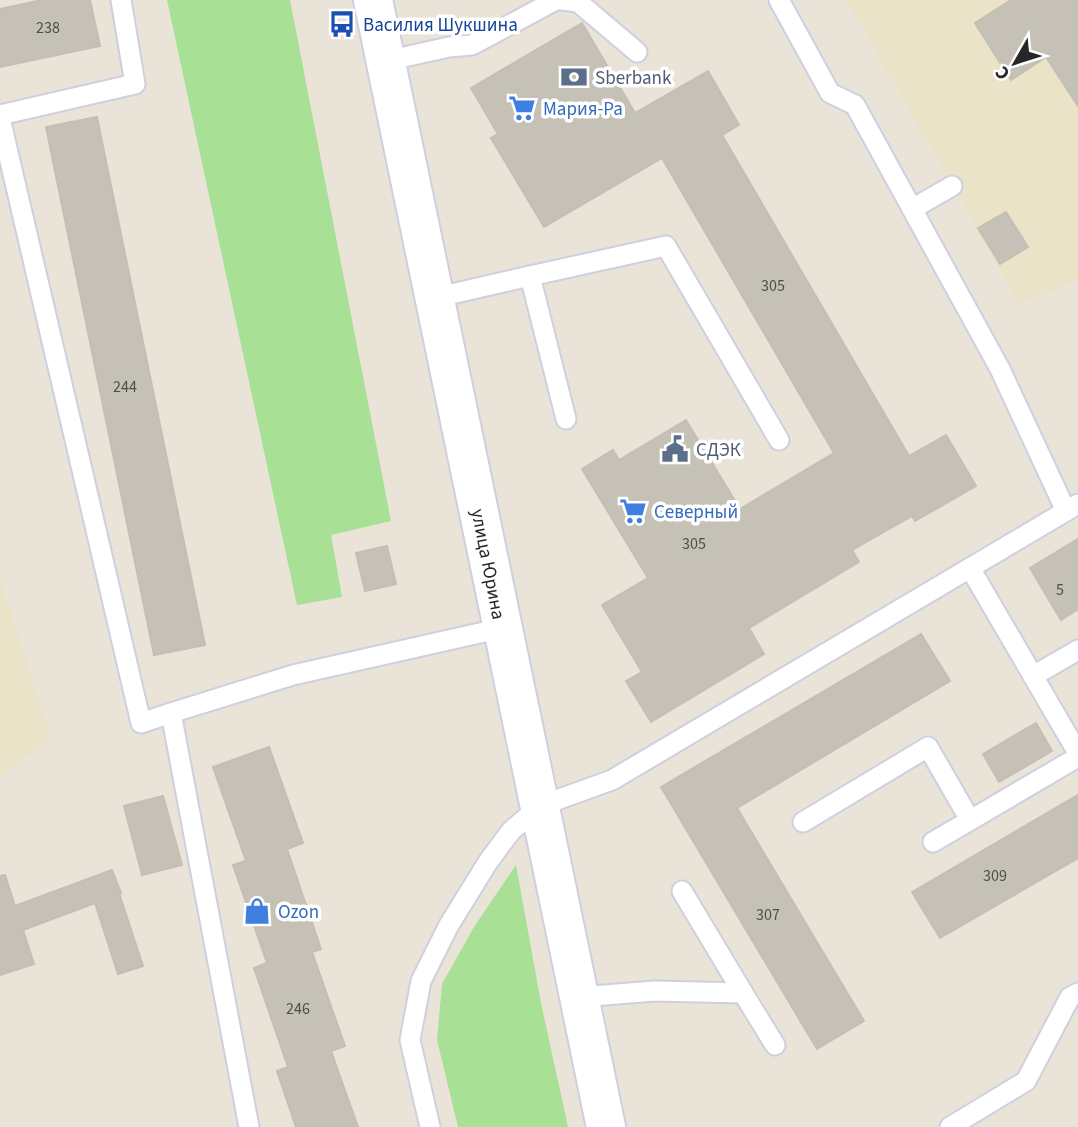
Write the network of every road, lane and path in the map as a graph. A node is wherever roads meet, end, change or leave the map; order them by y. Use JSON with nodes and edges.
{"nodes":[{"id":1,"x":121,"y":0,"type":"edge"},
{"id":2,"x":373,"y":0,"type":"edge"},
{"id":3,"x":556,"y":0,"type":"edge"},
{"id":4,"x":562,"y":0,"type":"edge"},
{"id":5,"x":779,"y":0,"type":"edge"},
{"id":6,"x":637,"y":52,"type":"dead end"},
{"id":7,"x":386,"y":61,"type":"junction"},
{"id":8,"x":0,"y":116,"type":"edge"},
{"id":9,"x":952,"y":186,"type":"dead end"},
{"id":10,"x":912,"y":209,"type":"junction"},
{"id":11,"x":530,"y":276,"type":"junction"},
{"id":12,"x":434,"y":298,"type":"junction"},
{"id":13,"x":566,"y":419,"type":"dead end"},
{"id":14,"x":779,"y":440,"type":"dead end"},
{"id":15,"x":1072,"y":507,"type":"edge"},
{"id":16,"x":970,"y":568,"type":"junction"},
{"id":17,"x":502,"y":628,"type":"junction"},
{"id":18,"x":1078,"y":650,"type":"edge"},
{"id":19,"x":1033,"y":676,"type":"junction"},
{"id":20,"x":171,"y":713,"type":"junction"},
{"id":21,"x":1078,"y":755,"type":"edge"},
{"id":22,"x":540,"y":806,"type":"junction"},
{"id":23,"x":970,"y":820,"type":"junction"},
{"id":24,"x":803,"y":822,"type":"dead end"},
{"id":25,"x":933,"y":842,"type":"dead end"},
{"id":26,"x":682,"y":891,"type":"dead end"},
{"id":27,"x":743,"y":993,"type":"junction"},
{"id":28,"x":1078,"y":993,"type":"edge"},
{"id":29,"x":579,"y":997,"type":"junction"},
{"id":30,"x":775,"y":1045,"type":"dead end"},
{"id":31,"x":249,"y":1127,"type":"edge"},
{"id":32,"x":430,"y":1127,"type":"edge"},
{"id":33,"x":606,"y":1127,"type":"edge"},
{"id":34,"x":950,"y":1127,"type":"edge"}],
"edges":[{"from":1,"to":8,"type":"lane"},
{"from":2,"to":7,"type":"street","name":"улица Юрина"},
{"from":3,"to":7,"type":"lane"},
{"from":4,"to":6,"type":"lane"},
{"from":5,"to":10,"type":"lane"},
{"from":7,"to":12,"type":"street","name":"улица Юрина"},
{"from":8,"to":20,"type":"lane"},
{"from":9,"to":10,"type":"lane"},
{"from":10,"to":15,"type":"lane"},
{"from":11,"to":12,"type":"lane"},
{"from":11,"to":13,"type":"lane"},
{"from":11,"to":14,"type":"lane"},
{"from":12,"to":17,"type":"street","name":"улица Юрина"},
{"from":15,"to":16,"type":"lane"},
{"from":16,"to":19,"type":"lane"},
{"from":16,"to":22,"type":"lane"},
{"from":17,"to":20,"type":"lane"},
{"from":17,"to":22,"type":"street","name":"улица Юрина"},
{"from":18,"to":19,"type":"lane"},
{"from":19,"to":21,"type":"lane"},
{"from":20,"to":31,"type":"lane"},
{"from":21,"to":23,"type":"lane"},
{"from":22,"to":29,"type":"street","name":"улица Юрина"},
{"from":22,"to":32,"type":"lane"},
{"from":23,"to":24,"type":"lane"},
{"from":23,"to":25,"type":"lane"},
{"from":26,"to":27,"type":"lane"},
{"from":27,"to":29,"type":"lane"},
{"from":27,"to":30,"type":"lane"},
{"from":28,"to":34,"type":"lane"},
{"from":29,"to":33,"type":"street","name":"улица Юрина"}]}
